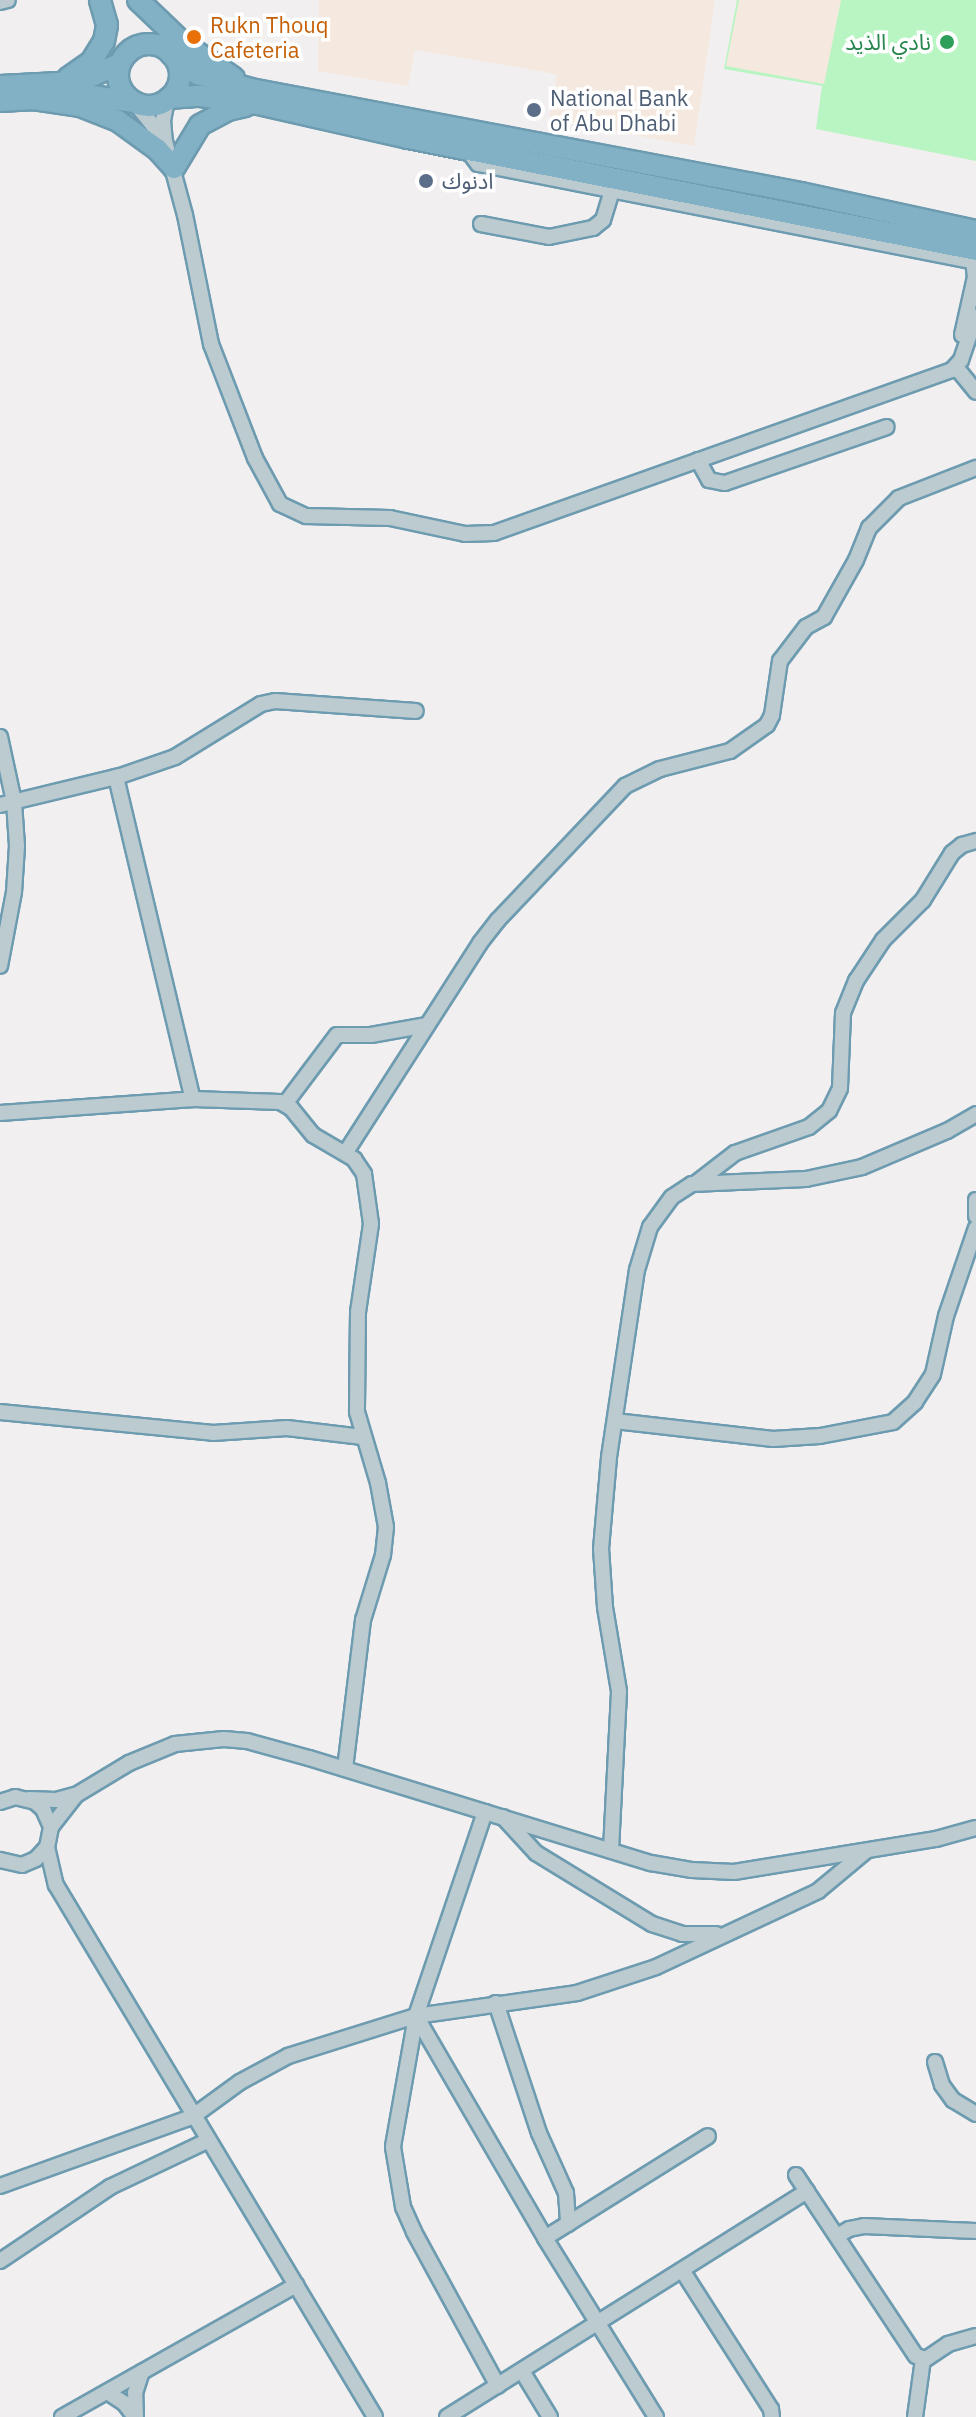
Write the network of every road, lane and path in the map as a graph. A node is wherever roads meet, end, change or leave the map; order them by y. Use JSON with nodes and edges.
{"nodes":[{"id":1,"x":8,"y":0,"type":"edge"},
{"id":2,"x":93,"y":0,"type":"edge"},
{"id":3,"x":138,"y":1,"type":"edge"},
{"id":4,"x":0,"y":2,"type":"edge"},
{"id":5,"x":105,"y":6,"type":"edge"},
{"id":6,"x":168,"y":51,"type":"junction"},
{"id":7,"x":121,"y":61,"type":"junction"},
{"id":8,"x":54,"y":85,"type":"junction"},
{"id":9,"x":0,"y":86,"type":"edge"},
{"id":10,"x":255,"y":96,"type":"junction"},
{"id":11,"x":33,"y":99,"type":"junction"},
{"id":12,"x":168,"y":99,"type":"junction"},
{"id":13,"x":0,"y":101,"type":"edge"},
{"id":14,"x":134,"y":102,"type":"junction"},
{"id":15,"x":165,"y":141,"type":"junction"},
{"id":16,"x":466,"y":148,"type":"junction"},
{"id":17,"x":174,"y":168,"type":"junction"},
{"id":18,"x":612,"y":190,"type":"junction"},
{"id":19,"x":481,"y":224,"type":"dead end"},
{"id":20,"x":976,"y":231,"type":"edge"},
{"id":21,"x":975,"y":258,"type":"edge"},
{"id":22,"x":975,"y":284,"type":"edge"},
{"id":23,"x":976,"y":316,"type":"edge"},
{"id":24,"x":963,"y":351,"type":"junction"},
{"id":25,"x":956,"y":367,"type":"junction"},
{"id":26,"x":976,"y":392,"type":"edge"},
{"id":27,"x":887,"y":427,"type":"dead end"},
{"id":28,"x":698,"y":460,"type":"junction"},
{"id":29,"x":976,"y":468,"type":"edge"},
{"id":30,"x":416,"y":711,"type":"dead end"},
{"id":31,"x":0,"y":737,"type":"edge"},
{"id":32,"x":116,"y":777,"type":"junction"},
{"id":33,"x":7,"y":803,"type":"edge"},
{"id":34,"x":976,"y":841,"type":"edge"},
{"id":35,"x":0,"y":966,"type":"edge"},
{"id":36,"x":427,"y":1025,"type":"junction"},
{"id":37,"x":193,"y":1099,"type":"junction"},
{"id":38,"x":285,"y":1104,"type":"junction"},
{"id":39,"x":0,"y":1113,"type":"edge"},
{"id":40,"x":976,"y":1114,"type":"edge"},
{"id":41,"x":346,"y":1152,"type":"junction"},
{"id":42,"x":696,"y":1183,"type":"junction"},
{"id":43,"x":976,"y":1200,"type":"edge"},
{"id":44,"x":976,"y":1216,"type":"edge"},
{"id":45,"x":976,"y":1228,"type":"edge"},
{"id":46,"x":0,"y":1412,"type":"edge"},
{"id":47,"x":615,"y":1421,"type":"junction"},
{"id":48,"x":362,"y":1437,"type":"junction"},
{"id":49,"x":345,"y":1769,"type":"junction"},
{"id":50,"x":0,"y":1786,"type":"edge"},
{"id":51,"x":76,"y":1795,"type":"junction"},
{"id":52,"x":20,"y":1798,"type":"junction"},
{"id":53,"x":0,"y":1802,"type":"edge"},
{"id":54,"x":485,"y":1812,"type":"junction"},
{"id":55,"x":503,"y":1817,"type":"junction"},
{"id":56,"x":51,"y":1827,"type":"junction"},
{"id":57,"x":976,"y":1828,"type":"edge"},
{"id":58,"x":47,"y":1847,"type":"junction"},
{"id":59,"x":611,"y":1850,"type":"junction"},
{"id":60,"x":866,"y":1851,"type":"junction"},
{"id":61,"x":7,"y":1862,"type":"edge"},
{"id":62,"x":56,"y":1885,"type":"junction"},
{"id":63,"x":725,"y":1932,"type":"junction"},
{"id":64,"x":496,"y":2003,"type":"junction"},
{"id":65,"x":416,"y":2016,"type":"junction"},
{"id":66,"x":935,"y":2062,"type":"dead end"},
{"id":67,"x":976,"y":2114,"type":"edge"},
{"id":68,"x":192,"y":2117,"type":"junction"},
{"id":69,"x":708,"y":2136,"type":"dead end"},
{"id":70,"x":207,"y":2141,"type":"junction"},
{"id":71,"x":796,"y":2175,"type":"dead end"},
{"id":72,"x":0,"y":2186,"type":"edge"},
{"id":73,"x":807,"y":2191,"type":"junction"},
{"id":74,"x":568,"y":2224,"type":"junction"},
{"id":75,"x":976,"y":2231,"type":"edge"},
{"id":76,"x":837,"y":2236,"type":"junction"},
{"id":77,"x":545,"y":2238,"type":"junction"},
{"id":78,"x":0,"y":2261,"type":"edge"},
{"id":79,"x":682,"y":2270,"type":"junction"},
{"id":80,"x":296,"y":2285,"type":"junction"},
{"id":81,"x":597,"y":2323,"type":"junction"},
{"id":82,"x":976,"y":2336,"type":"edge"},
{"id":83,"x":923,"y":2359,"type":"junction"},
{"id":84,"x":522,"y":2371,"type":"junction"},
{"id":85,"x":142,"y":2372,"type":"junction"},
{"id":86,"x":498,"y":2386,"type":"junction"},
{"id":87,"x":107,"y":2392,"type":"junction"},
{"id":88,"x":62,"y":2417,"type":"edge"},
{"id":89,"x":135,"y":2417,"type":"edge"},
{"id":90,"x":375,"y":2417,"type":"edge"},
{"id":91,"x":447,"y":2417,"type":"edge"},
{"id":92,"x":550,"y":2417,"type":"edge"},
{"id":93,"x":656,"y":2417,"type":"edge"},
{"id":94,"x":772,"y":2417,"type":"edge"},
{"id":95,"x":915,"y":2417,"type":"edge"}],
"edges":[{"from":1,"to":4,"type":"street"},
{"from":2,"to":5,"type":"street"},
{"from":3,"to":6,"type":"highway"},
{"from":3,"to":10,"type":"highway"},
{"from":5,"to":7,"type":"highway"},
{"from":5,"to":8,"type":"highway"},
{"from":6,"to":7,"type":"highway"},
{"from":6,"to":10,"type":"highway"},
{"from":6,"to":12,"type":"highway"},
{"from":7,"to":8,"type":"highway"},
{"from":7,"to":14,"type":"highway"},
{"from":8,"to":9,"type":"highway"},
{"from":10,"to":12,"type":"highway"},
{"from":10,"to":16,"type":"highway"},
{"from":10,"to":17,"type":"highway"},
{"from":10,"to":20,"type":"highway"},
{"from":11,"to":13,"type":"highway"},
{"from":11,"to":14,"type":"highway"},
{"from":11,"to":17,"type":"highway"},
{"from":12,"to":14,"type":"highway"},
{"from":12,"to":15,"type":"street"},
{"from":14,"to":15,"type":"street"},
{"from":15,"to":17,"type":"street"},
{"from":16,"to":18,"type":"street"},
{"from":16,"to":21,"type":"highway"},
{"from":17,"to":28,"type":"street"},
{"from":18,"to":19,"type":"street"},
{"from":18,"to":21,"type":"street"},
{"from":21,"to":22,"type":"street"},
{"from":22,"to":24,"type":"street"},
{"from":23,"to":24,"type":"street"},
{"from":24,"to":25,"type":"street"},
{"from":25,"to":26,"type":"street"},
{"from":25,"to":28,"type":"street"},
{"from":27,"to":28,"type":"street"},
{"from":29,"to":36,"type":"street"},
{"from":30,"to":32,"type":"street"},
{"from":31,"to":33,"type":"street"},
{"from":32,"to":33,"type":"street"},
{"from":32,"to":37,"type":"street"},
{"from":33,"to":35,"type":"street"},
{"from":34,"to":42,"type":"street"},
{"from":36,"to":38,"type":"street"},
{"from":36,"to":41,"type":"street"},
{"from":37,"to":38,"type":"street"},
{"from":37,"to":39,"type":"street"},
{"from":38,"to":41,"type":"street"},
{"from":40,"to":42,"type":"street"},
{"from":41,"to":48,"type":"street"},
{"from":42,"to":47,"type":"street"},
{"from":43,"to":44,"type":"street"},
{"from":45,"to":47,"type":"street"},
{"from":46,"to":48,"type":"street"},
{"from":47,"to":59,"type":"street"},
{"from":48,"to":49,"type":"street"},
{"from":49,"to":51,"type":"street"},
{"from":49,"to":54,"type":"street"},
{"from":50,"to":52,"type":"street"},
{"from":51,"to":52,"type":"street"},
{"from":51,"to":56,"type":"street"},
{"from":52,"to":53,"type":"street"},
{"from":52,"to":56,"type":"street"},
{"from":54,"to":55,"type":"street"},
{"from":54,"to":65,"type":"street"},
{"from":55,"to":59,"type":"street"},
{"from":55,"to":63,"type":"street"},
{"from":56,"to":58,"type":"street"},
{"from":57,"to":60,"type":"street"},
{"from":58,"to":61,"type":"street"},
{"from":58,"to":62,"type":"street"},
{"from":59,"to":60,"type":"street"},
{"from":60,"to":63,"type":"street"},
{"from":61,"to":62,"type":"street"},
{"from":62,"to":68,"type":"street"},
{"from":63,"to":64,"type":"street"},
{"from":64,"to":65,"type":"street"},
{"from":64,"to":74,"type":"street"},
{"from":65,"to":68,"type":"street"},
{"from":65,"to":77,"type":"street"},
{"from":65,"to":86,"type":"street"},
{"from":66,"to":67,"type":"street"},
{"from":68,"to":70,"type":"street"},
{"from":68,"to":72,"type":"street"},
{"from":69,"to":74,"type":"street"},
{"from":70,"to":78,"type":"street"},
{"from":70,"to":80,"type":"street"},
{"from":71,"to":73,"type":"street"},
{"from":73,"to":76,"type":"street"},
{"from":73,"to":79,"type":"street"},
{"from":74,"to":77,"type":"street"},
{"from":75,"to":76,"type":"street"},
{"from":76,"to":83,"type":"street"},
{"from":77,"to":81,"type":"street"},
{"from":79,"to":81,"type":"street"},
{"from":79,"to":94,"type":"street"},
{"from":80,"to":85,"type":"street"},
{"from":80,"to":90,"type":"street"},
{"from":81,"to":84,"type":"street"},
{"from":81,"to":93,"type":"street"},
{"from":82,"to":83,"type":"street"},
{"from":83,"to":95,"type":"street"},
{"from":84,"to":86,"type":"street"},
{"from":84,"to":92,"type":"street"},
{"from":85,"to":87,"type":"street"},
{"from":85,"to":89,"type":"street"},
{"from":86,"to":91,"type":"street"},
{"from":87,"to":88,"type":"street"},
{"from":87,"to":89,"type":"street"}]}
